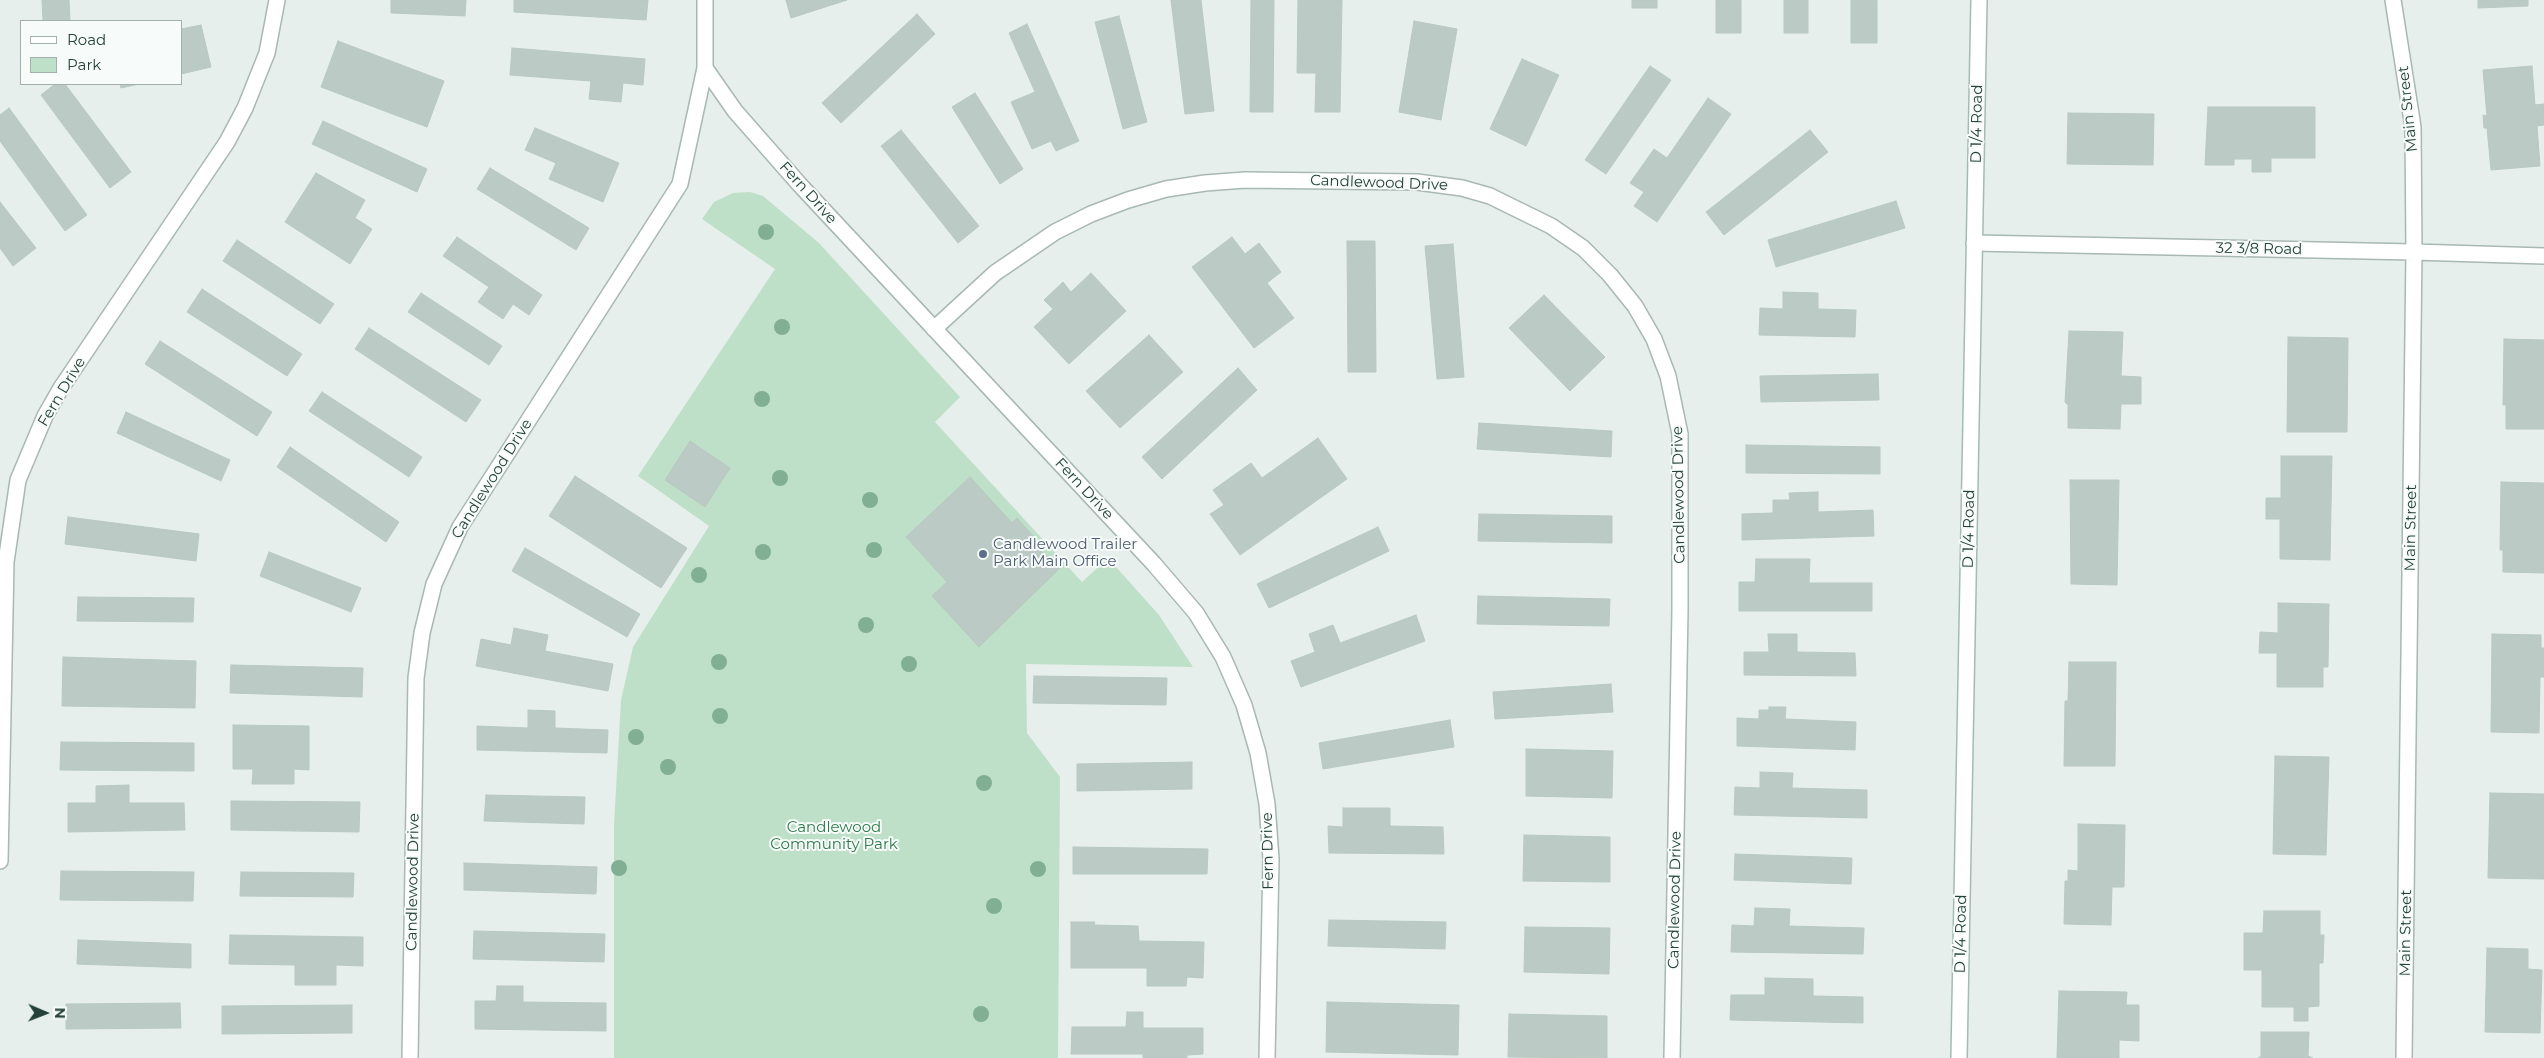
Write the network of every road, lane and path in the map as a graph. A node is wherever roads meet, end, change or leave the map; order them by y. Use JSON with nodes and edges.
{"nodes":[{"id":1,"x":277,"y":0,"type":"edge"},
{"id":2,"x":704,"y":0,"type":"edge"},
{"id":3,"x":1979,"y":0,"type":"edge"},
{"id":4,"x":2393,"y":0,"type":"edge"},
{"id":5,"x":705,"y":68,"type":"junction"},
{"id":6,"x":1974,"y":243,"type":"junction"},
{"id":7,"x":2414,"y":252,"type":"junction"},
{"id":8,"x":2544,"y":256,"type":"edge"},
{"id":9,"x":934,"y":329,"type":"junction"},
{"id":10,"x":0,"y":861,"type":"edge"},
{"id":11,"x":410,"y":1058,"type":"edge"},
{"id":12,"x":1267,"y":1058,"type":"edge"},
{"id":13,"x":1672,"y":1058,"type":"edge"},
{"id":14,"x":1959,"y":1058,"type":"edge"},
{"id":15,"x":2404,"y":1058,"type":"edge"}],
"edges":[{"from":1,"to":10,"type":"street","name":"Fern Drive"},
{"from":2,"to":5,"type":"street","name":"Candlewood Drive"},
{"from":3,"to":6,"type":"street","name":"D 1/4 Road"},
{"from":4,"to":7,"type":"street","name":"Main Street"},
{"from":5,"to":9,"type":"street","name":"Fern Drive"},
{"from":5,"to":11,"type":"street","name":"Candlewood Drive"},
{"from":6,"to":7,"type":"street","name":"32 3/8 Road"},
{"from":6,"to":14,"type":"street","name":"D 1/4 Road"},
{"from":7,"to":8,"type":"street","name":"32 3/8 Road"},
{"from":7,"to":15,"type":"street","name":"Main Street"},
{"from":9,"to":12,"type":"street","name":"Fern Drive"},
{"from":9,"to":13,"type":"street","name":"Candlewood Drive"}]}
